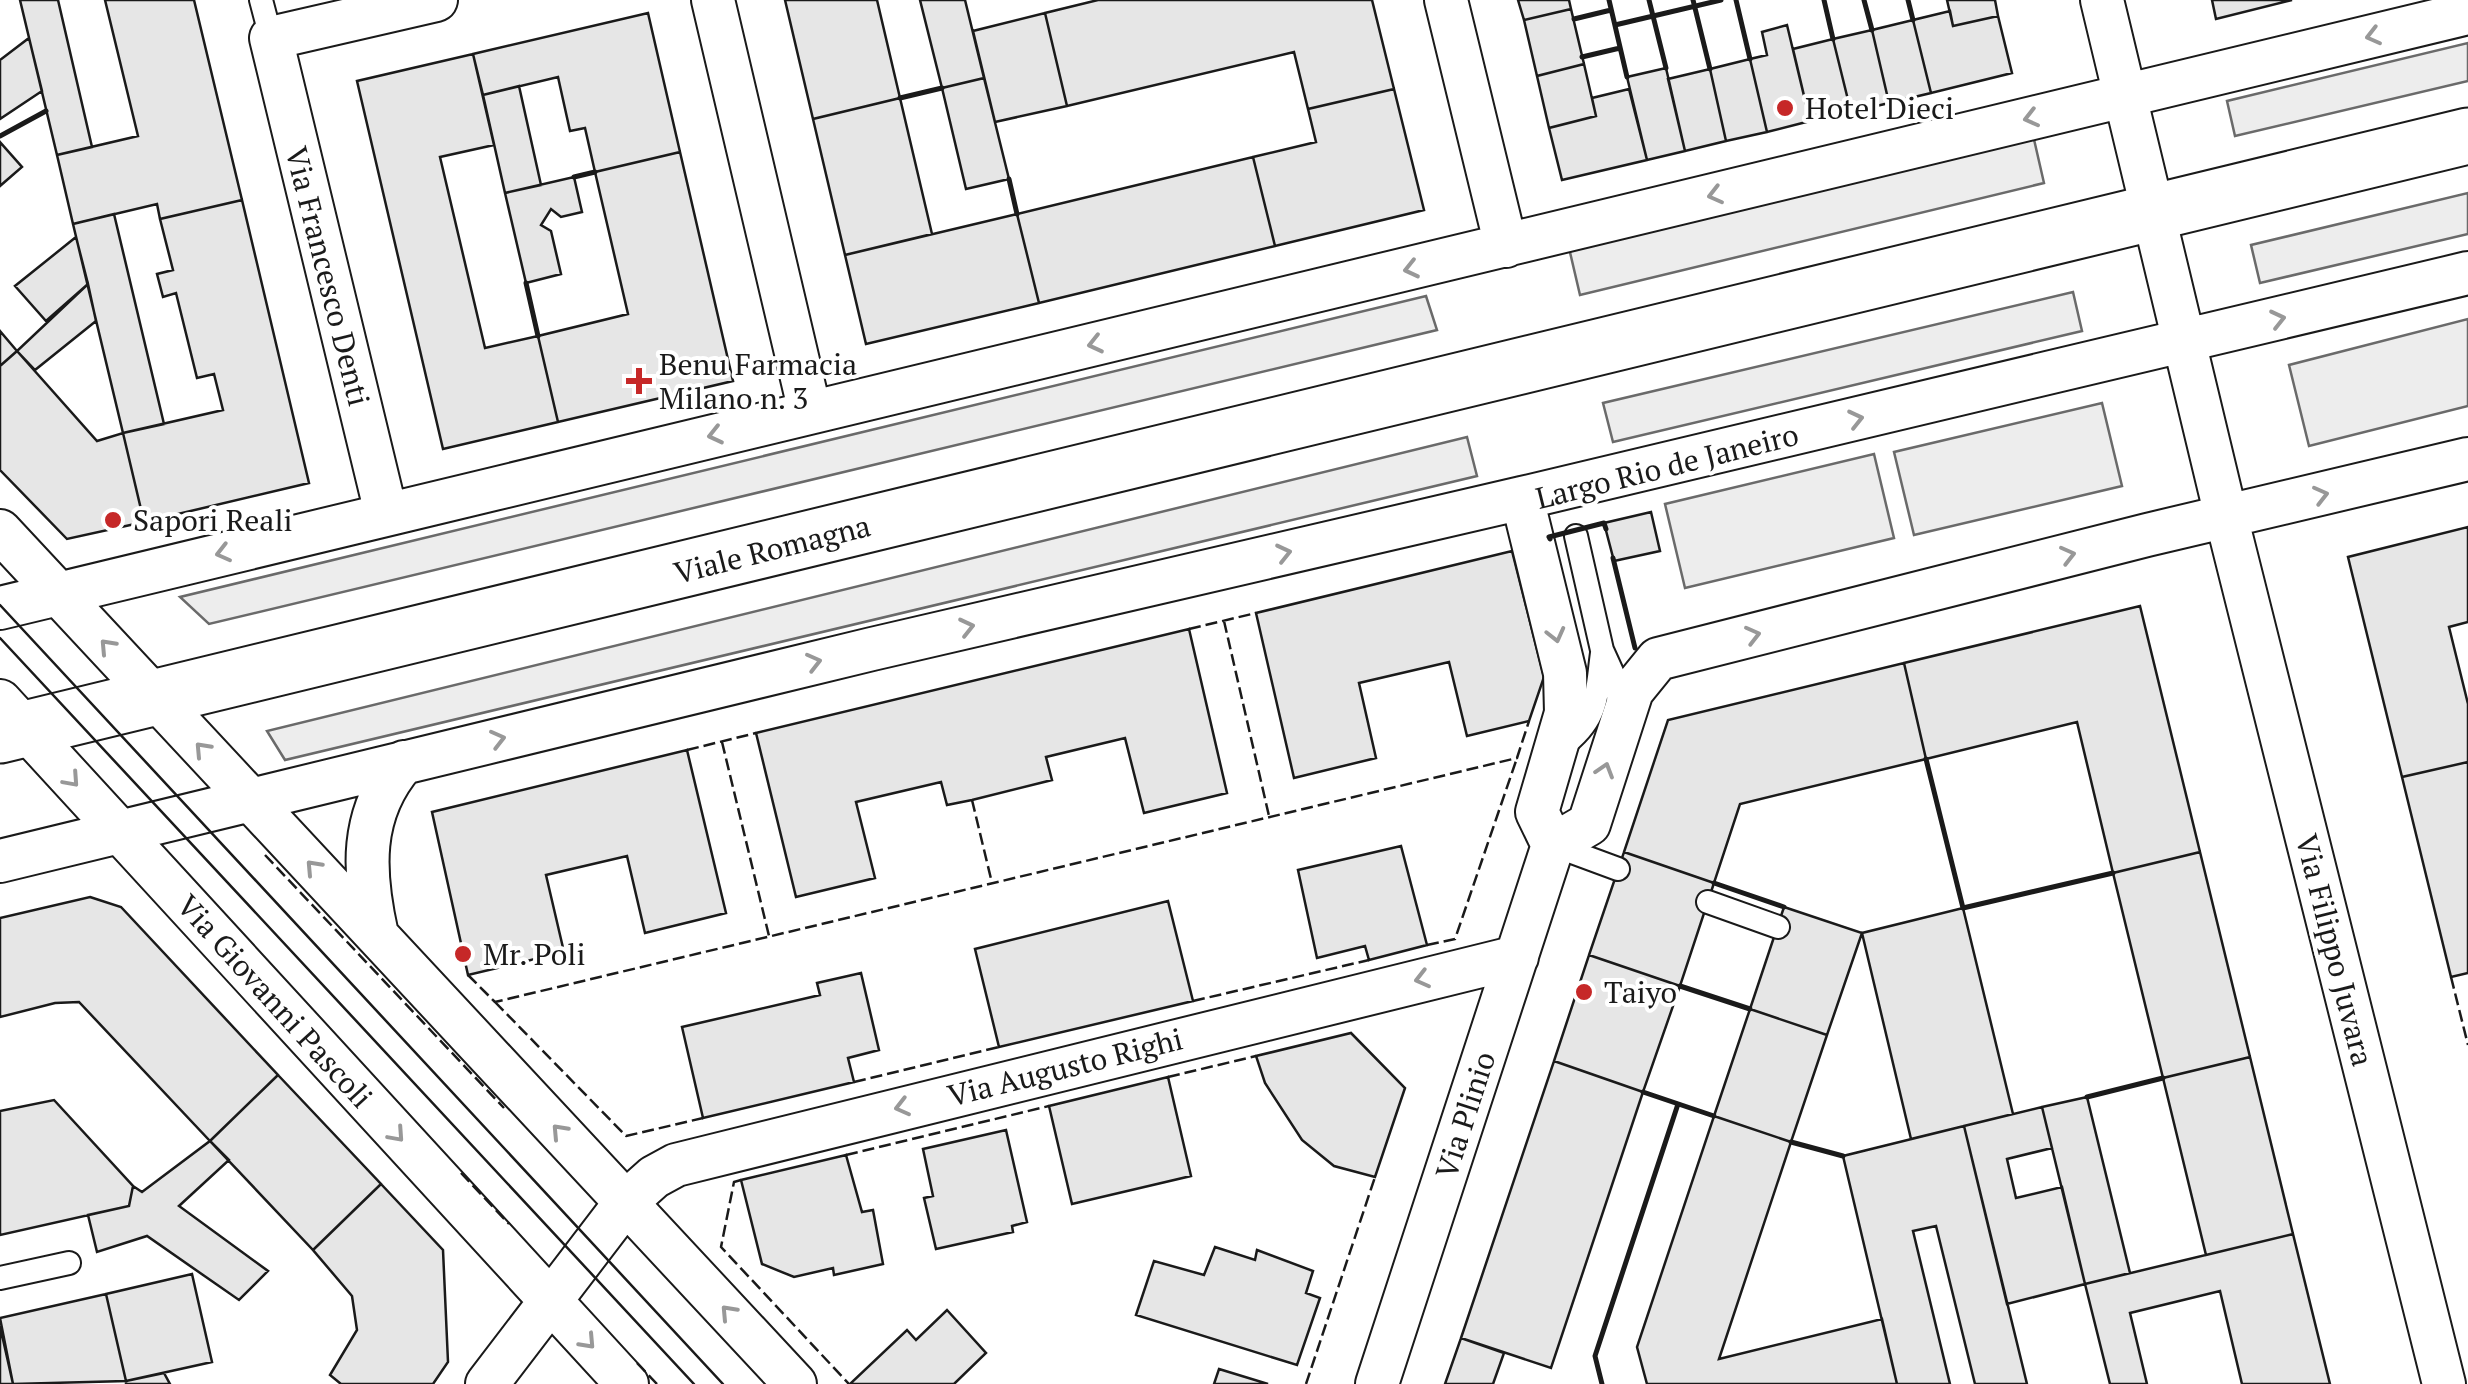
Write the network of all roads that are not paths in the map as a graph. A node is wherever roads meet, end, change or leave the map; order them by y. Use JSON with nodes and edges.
{"nodes":[{"id":1,"x":436,"y":0,"type":"edge"},
{"id":2,"x":713,"y":0,"type":"edge"},
{"id":3,"x":1446,"y":0,"type":"edge"},
{"id":4,"x":2102,"y":0,"type":"edge"},
{"id":5,"x":2468,"y":13,"type":"edge"},
{"id":6,"x":266,"y":19,"type":"edge"},
{"id":7,"x":2125,"y":95,"type":"junction"},
{"id":8,"x":2468,"y":136,"type":"edge"},
{"id":9,"x":2153,"y":213,"type":"junction"},
{"id":10,"x":1506,"y":246,"type":"junction"},
{"id":11,"x":2468,"y":273,"type":"edge"},
{"id":12,"x":2184,"y":341,"type":"junction"},
{"id":13,"x":810,"y":412,"type":"junction"},
{"id":14,"x":2468,"y":459,"type":"edge"},
{"id":15,"x":1522,"y":498,"type":"junction"},
{"id":16,"x":386,"y":513,"type":"junction"},
{"id":17,"x":2226,"y":516,"type":"junction"},
{"id":18,"x":0,"y":531,"type":"edge"},
{"id":19,"x":1576,"y":536,"type":"dead end"},
{"id":20,"x":58,"y":594,"type":"junction"},
{"id":21,"x":0,"y":608,"type":"edge"},
{"id":22,"x":1602,"y":650,"type":"junction"},
{"id":23,"x":155,"y":698,"type":"junction"},
{"id":24,"x":1621,"y":720,"type":"junction"},
{"id":25,"x":9,"y":722,"type":"edge"},
{"id":26,"x":1554,"y":752,"type":"junction"},
{"id":27,"x":404,"y":762,"type":"junction"},
{"id":28,"x":249,"y":799,"type":"junction"},
{"id":29,"x":118,"y":830,"type":"junction"},
{"id":30,"x":1553,"y":845,"type":"junction"},
{"id":31,"x":0,"y":861,"type":"edge"},
{"id":32,"x":1618,"y":869,"type":"dead end"},
{"id":33,"x":1708,"y":902,"type":"dead end"},
{"id":34,"x":1778,"y":927,"type":"dead end"},
{"id":35,"x":376,"y":935,"type":"junction"},
{"id":36,"x":1517,"y":957,"type":"junction"},
{"id":37,"x":626,"y":1202,"type":"junction"},
{"id":38,"x":68,"y":1262,"type":"dead end"},
{"id":39,"x":0,"y":1278,"type":"edge"},
{"id":40,"x":549,"y":1301,"type":"junction"},
{"id":41,"x":487,"y":1384,"type":"edge"},
{"id":42,"x":627,"y":1384,"type":"edge"},
{"id":43,"x":794,"y":1384,"type":"edge"},
{"id":44,"x":1378,"y":1384,"type":"edge"},
{"id":45,"x":2444,"y":1384,"type":"edge"}],
"edges":[{"from":1,"to":6,"type":"street"},
{"from":2,"to":13,"type":"street"},
{"from":3,"to":10,"type":"street"},
{"from":4,"to":7,"type":"street"},
{"from":5,"to":7,"type":"street","one_way":true},
{"from":6,"to":16,"type":"street","name":"Via Francesco Denti"},
{"from":7,"to":9,"type":"street"},
{"from":7,"to":10,"type":"street","one_way":true},
{"from":8,"to":9,"type":"main road"},
{"from":9,"to":12,"type":"street"},
{"from":9,"to":23,"type":"main road","name":"Viale Romagna"},
{"from":10,"to":13,"type":"street","one_way":true},
{"from":12,"to":11,"type":"street","name":"Largo Rio de Janeiro","one_way":true},
{"from":15,"to":12,"type":"street","name":"Largo Rio de Janeiro","one_way":true},
{"from":12,"to":17,"type":"street"},
{"from":13,"to":16,"type":"street","one_way":true},
{"from":17,"to":14,"type":"street","one_way":true},
{"from":15,"to":26,"type":"street","name":"Largo Rio de Janeiro","one_way":true},
{"from":27,"to":15,"type":"street","one_way":true},
{"from":16,"to":20,"type":"street","one_way":true},
{"from":24,"to":17,"type":"street","one_way":true},
{"from":17,"to":45,"type":"street","name":"Via Filippo Juvara"},
{"from":18,"to":20,"type":"street"},
{"from":19,"to":22,"type":"lane"},
{"from":20,"to":21,"type":"street"},
{"from":23,"to":20,"type":"street","one_way":true},
{"from":22,"to":24,"type":"lane"},
{"from":22,"to":26,"type":"lane"},
{"from":23,"to":25,"type":"main road","name":"Viale Romagna"},
{"from":28,"to":23,"type":"street","one_way":true},
{"from":30,"to":24,"type":"street","one_way":true},
{"from":25,"to":29,"type":"street","name":"Via Giovanni Pascoli","one_way":true},
{"from":26,"to":30,"type":"street","name":"Largo Rio de Janeiro"},
{"from":27,"to":28,"type":"street"},
{"from":27,"to":35,"type":"street"},
{"from":28,"to":29,"type":"street"},
{"from":35,"to":28,"type":"street","one_way":true},
{"from":29,"to":31,"type":"street"},
{"from":29,"to":40,"type":"street","name":"Via Giovanni Pascoli","one_way":true},
{"from":30,"to":32,"type":"lane"},
{"from":30,"to":36,"type":"street","name":"Via Plinio"},
{"from":33,"to":34,"type":"lane"},
{"from":37,"to":35,"type":"street","one_way":true},
{"from":36,"to":37,"type":"street","name":"Via Augusto Righi","one_way":true},
{"from":36,"to":44,"type":"street","name":"Via Plinio"},
{"from":37,"to":40,"type":"street"},
{"from":43,"to":37,"type":"street","one_way":true},
{"from":38,"to":39,"type":"lane"},
{"from":40,"to":41,"type":"street"},
{"from":40,"to":42,"type":"street","name":"Via Giovanni Pascoli","one_way":true}]}
